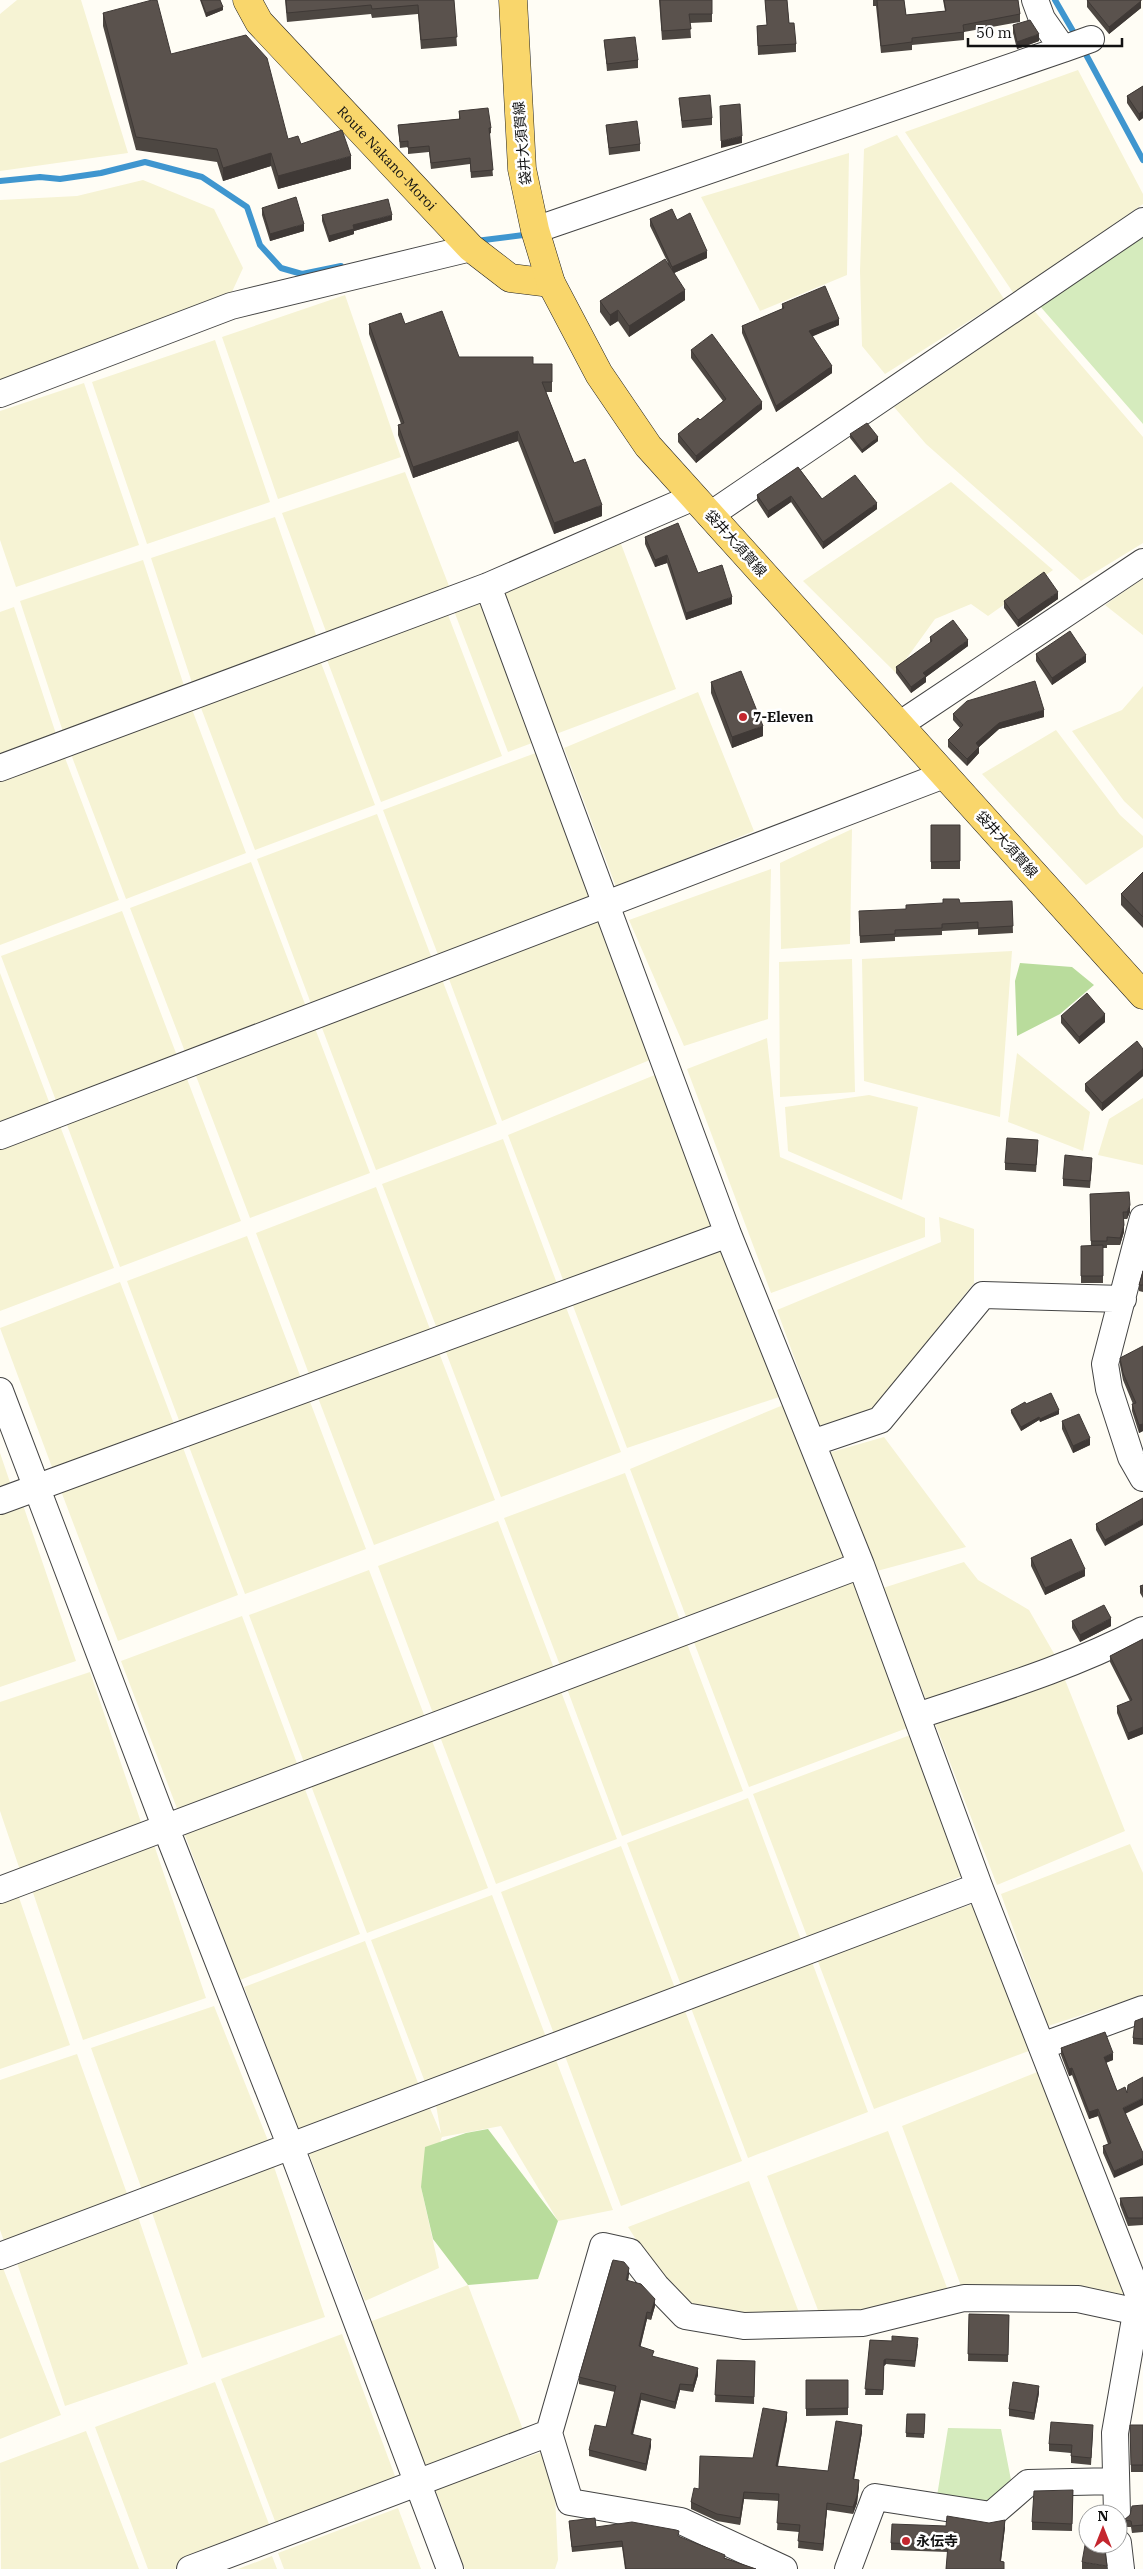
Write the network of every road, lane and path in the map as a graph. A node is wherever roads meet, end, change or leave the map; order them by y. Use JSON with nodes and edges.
{"nodes":[{"id":1,"x":247,"y":0,"type":"edge"},
{"id":2,"x":513,"y":0,"type":"edge"},
{"id":3,"x":1035,"y":0,"type":"edge"},
{"id":4,"x":1091,"y":39,"type":"dead end"},
{"id":5,"x":1064,"y":48,"type":"junction"},
{"id":6,"x":1143,"y":221,"type":"edge"},
{"id":7,"x":535,"y":230,"type":"junction"},
{"id":8,"x":471,"y":248,"type":"junction"},
{"id":9,"x":551,"y":283,"type":"junction"},
{"id":10,"x":0,"y":394,"type":"edge"},
{"id":11,"x":702,"y":506,"type":"junction"},
{"id":12,"x":1143,"y":562,"type":"edge"},
{"id":13,"x":488,"y":586,"type":"junction"},
{"id":14,"x":899,"y":725,"type":"junction"},
{"id":15,"x":0,"y":768,"type":"edge"},
{"id":16,"x":944,"y":775,"type":"junction"},
{"id":17,"x":606,"y":905,"type":"junction"},
{"id":18,"x":1143,"y":995,"type":"edge"},
{"id":19,"x":0,"y":1136,"type":"edge"},
{"id":20,"x":1143,"y":1218,"type":"edge"},
{"id":21,"x":728,"y":1234,"type":"junction"},
{"id":22,"x":1123,"y":1299,"type":"junction"},
{"id":23,"x":0,"y":1391,"type":"edge"},
{"id":24,"x":812,"y":1443,"type":"junction"},
{"id":25,"x":1143,"y":1478,"type":"edge"},
{"id":26,"x":36,"y":1487,"type":"junction"},
{"id":27,"x":0,"y":1502,"type":"edge"},
{"id":28,"x":861,"y":1565,"type":"junction"},
{"id":29,"x":1143,"y":1630,"type":"edge"},
{"id":30,"x":917,"y":1716,"type":"junction"},
{"id":31,"x":165,"y":1826,"type":"junction"},
{"id":32,"x":979,"y":1886,"type":"junction"},
{"id":33,"x":0,"y":1890,"type":"edge"},
{"id":34,"x":1143,"y":2009,"type":"edge"},
{"id":35,"x":1042,"y":2046,"type":"junction"},
{"id":36,"x":291,"y":2146,"type":"junction"},
{"id":37,"x":0,"y":2256,"type":"edge"},
{"id":38,"x":1140,"y":2313,"type":"edge"},
{"id":39,"x":549,"y":2433,"type":"junction"},
{"id":40,"x":1116,"y":2481,"type":"junction"},
{"id":41,"x":418,"y":2482,"type":"junction"},
{"id":42,"x":1117,"y":2504,"type":"edge"},
{"id":43,"x":1119,"y":2554,"type":"edge"},
{"id":44,"x":190,"y":2569,"type":"edge"},
{"id":45,"x":450,"y":2569,"type":"edge"},
{"id":46,"x":784,"y":2569,"type":"edge"},
{"id":47,"x":848,"y":2569,"type":"edge"},
{"id":48,"x":1121,"y":2569,"type":"edge"}],
"edges":[{"from":1,"to":8,"type":"main road","name":"Route Nakano-Moroi"},
{"from":2,"to":7,"type":"main road","name":"袋井大須賀線"},
{"from":3,"to":5,"type":"street"},
{"from":4,"to":5,"type":"street"},
{"from":5,"to":7,"type":"street"},
{"from":6,"to":11,"type":"street"},
{"from":7,"to":9,"type":"main road","name":"袋井大須賀線"},
{"from":8,"to":9,"type":"main road","name":"Route Nakano-Moroi"},
{"from":8,"to":10,"type":"street"},
{"from":9,"to":11,"type":"main road","name":"袋井大須賀線"},
{"from":11,"to":13,"type":"street"},
{"from":11,"to":14,"type":"main road","name":"袋井大須賀線"},
{"from":12,"to":14,"type":"street"},
{"from":13,"to":15,"type":"street"},
{"from":13,"to":17,"type":"street"},
{"from":14,"to":16,"type":"main road","name":"袋井大須賀線"},
{"from":16,"to":17,"type":"street"},
{"from":16,"to":18,"type":"main road","name":"袋井大須賀線"},
{"from":17,"to":19,"type":"street"},
{"from":17,"to":21,"type":"street"},
{"from":20,"to":22,"type":"street"},
{"from":21,"to":24,"type":"street"},
{"from":21,"to":26,"type":"street"},
{"from":22,"to":24,"type":"street"},
{"from":22,"to":25,"type":"street"},
{"from":23,"to":26,"type":"street"},
{"from":24,"to":28,"type":"street"},
{"from":26,"to":27,"type":"street"},
{"from":26,"to":31,"type":"street"},
{"from":28,"to":30,"type":"street"},
{"from":28,"to":31,"type":"street"},
{"from":29,"to":30,"type":"street"},
{"from":30,"to":32,"type":"street"},
{"from":31,"to":33,"type":"street"},
{"from":31,"to":36,"type":"street"},
{"from":32,"to":35,"type":"street"},
{"from":32,"to":36,"type":"street"},
{"from":34,"to":35,"type":"street"},
{"from":35,"to":38,"type":"street"},
{"from":36,"to":37,"type":"street"},
{"from":36,"to":41,"type":"street"},
{"from":38,"to":39,"type":"street"},
{"from":38,"to":40,"type":"street"},
{"from":39,"to":41,"type":"street"},
{"from":39,"to":46,"type":"street"},
{"from":40,"to":42,"type":"street"},
{"from":40,"to":47,"type":"street"},
{"from":41,"to":44,"type":"street"},
{"from":41,"to":45,"type":"street"},
{"from":43,"to":48,"type":"street"}]}
